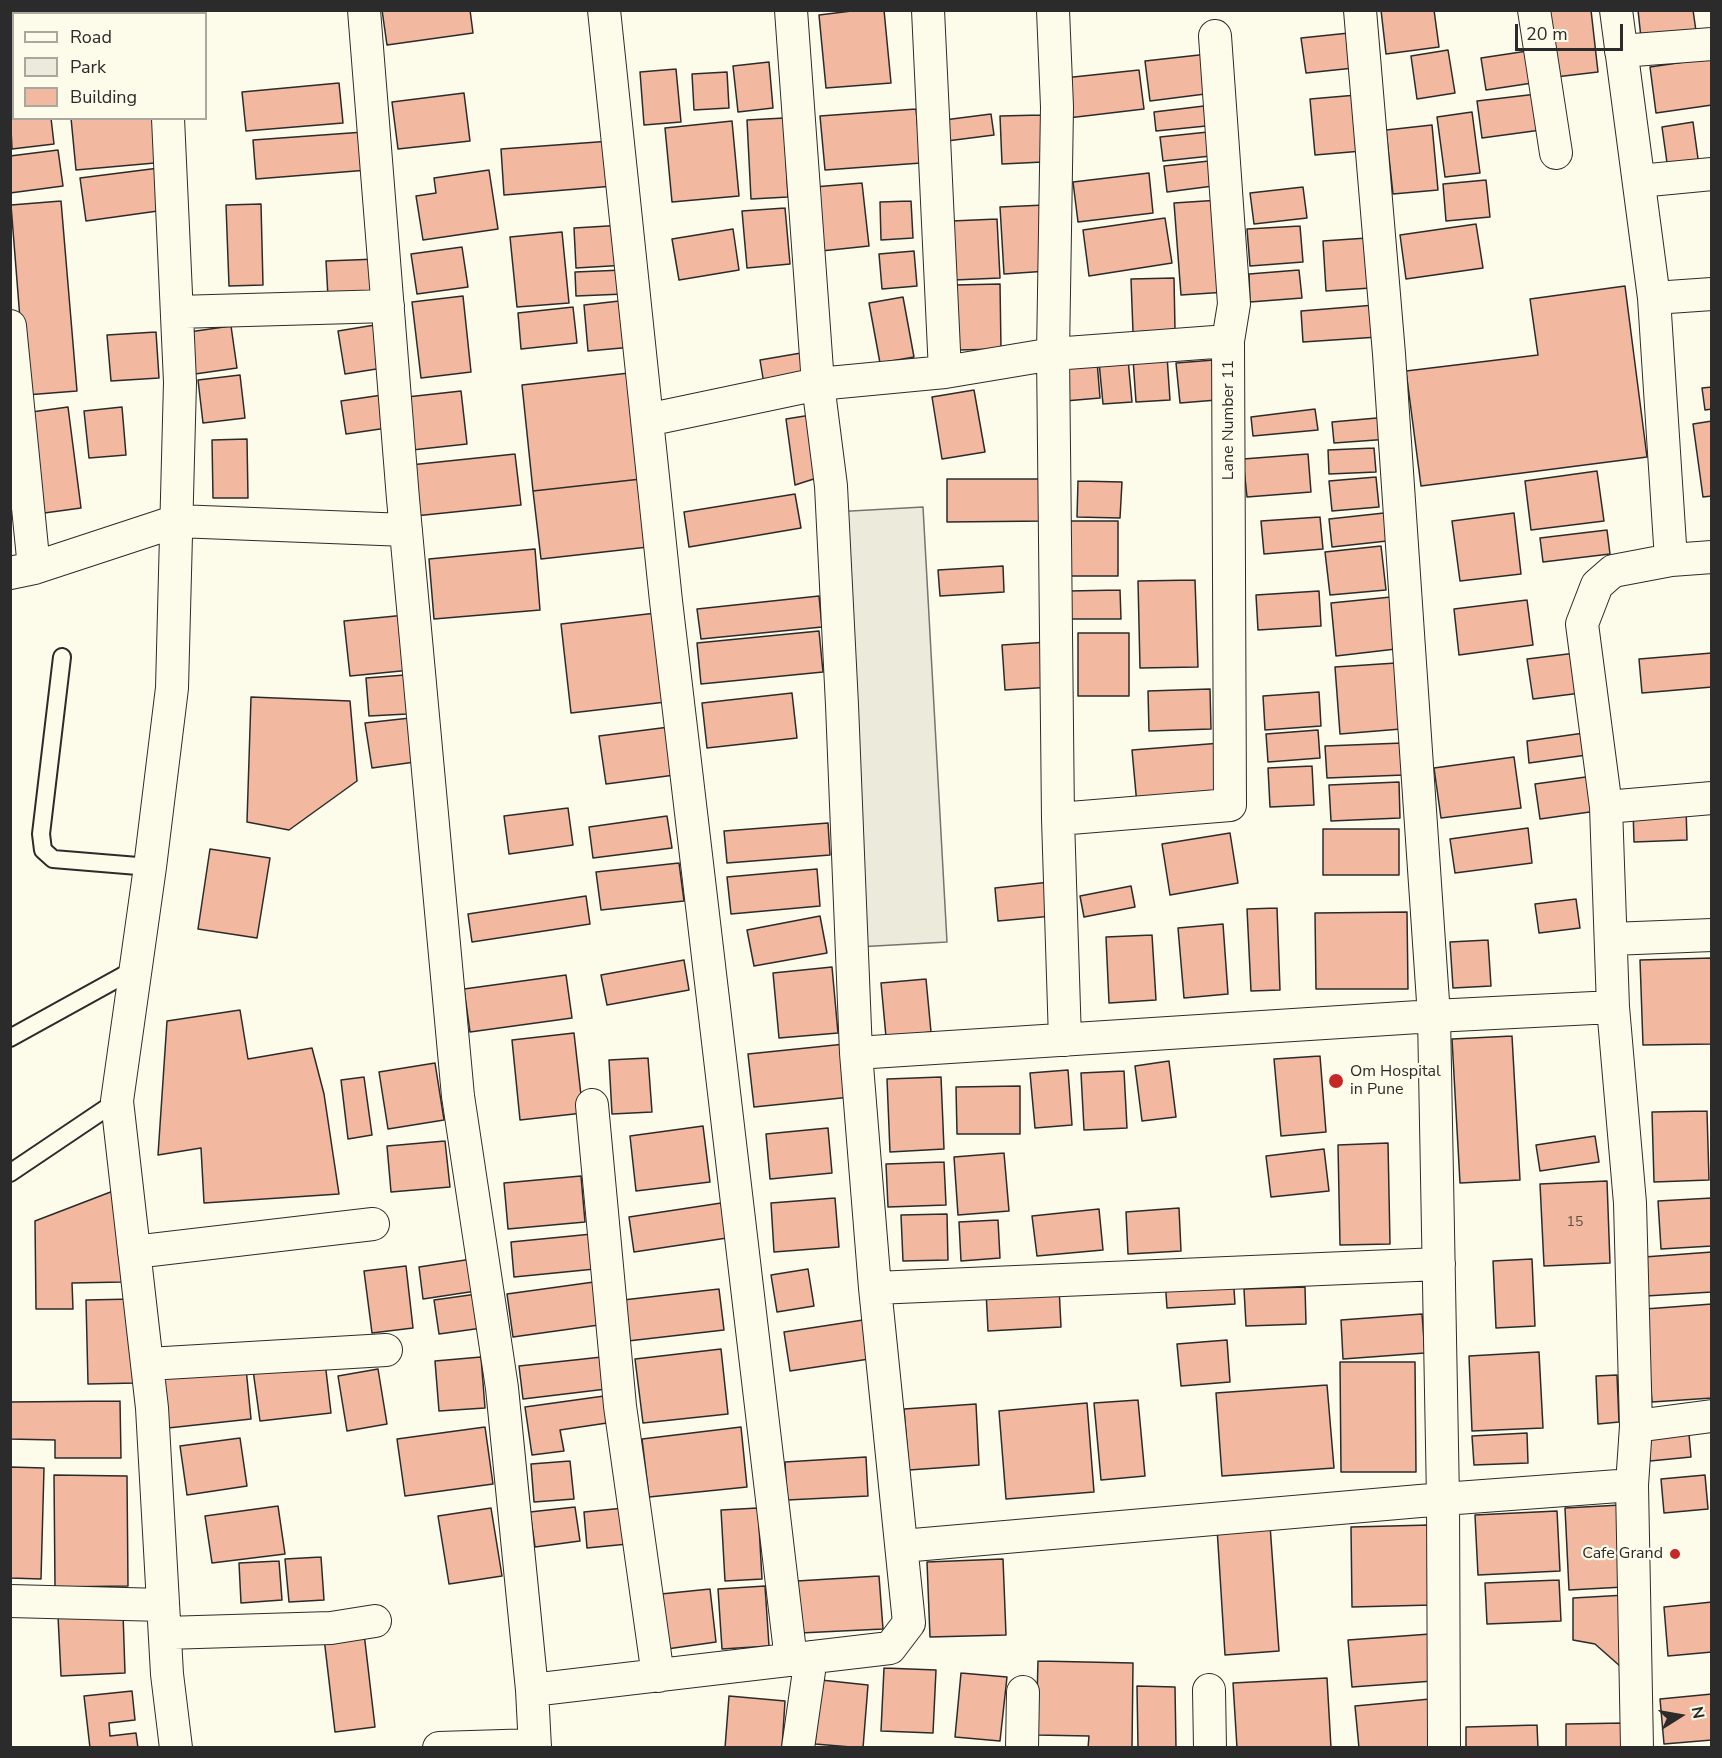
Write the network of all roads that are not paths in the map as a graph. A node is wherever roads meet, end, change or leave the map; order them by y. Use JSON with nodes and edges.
{"nodes":[{"id":1,"x":364,"y":10,"type":"edge"},
{"id":2,"x":604,"y":10,"type":"edge"},
{"id":3,"x":791,"y":10,"type":"edge"},
{"id":4,"x":928,"y":10,"type":"edge"},
{"id":5,"x":1053,"y":10,"type":"edge"},
{"id":6,"x":1360,"y":10,"type":"edge"},
{"id":7,"x":1534,"y":10,"type":"edge"},
{"id":8,"x":1616,"y":10,"type":"edge"},
{"id":9,"x":1215,"y":36,"type":"dead end"},
{"id":10,"x":1712,"y":44,"type":"edge"},
{"id":11,"x":1621,"y":51,"type":"junction"},
{"id":12,"x":168,"y":120,"type":"edge"},
{"id":13,"x":1556,"y":153,"type":"dead end"},
{"id":14,"x":1712,"y":174,"type":"edge"},
{"id":15,"x":1639,"y":181,"type":"junction"},
{"id":16,"x":1712,"y":294,"type":"edge"},
{"id":17,"x":1654,"y":298,"type":"junction"},
{"id":18,"x":388,"y":306,"type":"junction"},
{"id":19,"x":177,"y":312,"type":"junction"},
{"id":20,"x":10,"y":327,"type":"edge"},
{"id":21,"x":1228,"y":341,"type":"junction"},
{"id":22,"x":1053,"y":354,"type":"junction"},
{"id":23,"x":945,"y":372,"type":"junction"},
{"id":24,"x":818,"y":384,"type":"junction"},
{"id":25,"x":647,"y":420,"type":"junction"},
{"id":26,"x":177,"y":521,"type":"junction"},
{"id":27,"x":406,"y":530,"type":"junction"},
{"id":28,"x":1712,"y":557,"type":"edge"},
{"id":29,"x":1671,"y":560,"type":"junction"},
{"id":30,"x":22,"y":570,"type":"edge"},
{"id":31,"x":62,"y":657,"type":"dead end"},
{"id":32,"x":1712,"y":798,"type":"edge"},
{"id":33,"x":1606,"y":807,"type":"junction"},
{"id":34,"x":1058,"y":819,"type":"junction"},
{"id":35,"x":150,"y":867,"type":"junction"},
{"id":36,"x":1712,"y":935,"type":"edge"},
{"id":37,"x":1611,"y":939,"type":"junction"},
{"id":38,"x":135,"y":969,"type":"junction"},
{"id":39,"x":1613,"y":1007,"type":"junction"},
{"id":40,"x":1434,"y":1016,"type":"junction"},
{"id":41,"x":10,"y":1038,"type":"edge"},
{"id":42,"x":1065,"y":1040,"type":"junction"},
{"id":43,"x":856,"y":1053,"type":"junction"},
{"id":44,"x":117,"y":1101,"type":"junction"},
{"id":45,"x":592,"y":1105,"type":"dead end"},
{"id":46,"x":10,"y":1173,"type":"edge"},
{"id":47,"x":373,"y":1224,"type":"dead end"},
{"id":48,"x":134,"y":1251,"type":"junction"},
{"id":49,"x":1439,"y":1264,"type":"junction"},
{"id":50,"x":874,"y":1288,"type":"junction"},
{"id":51,"x":386,"y":1350,"type":"dead end"},
{"id":52,"x":148,"y":1364,"type":"junction"},
{"id":53,"x":1712,"y":1416,"type":"edge"},
{"id":54,"x":1636,"y":1426,"type":"junction"},
{"id":55,"x":1632,"y":1485,"type":"junction"},
{"id":56,"x":1443,"y":1499,"type":"junction"},
{"id":57,"x":902,"y":1546,"type":"junction"},
{"id":58,"x":10,"y":1601,"type":"edge"},
{"id":59,"x":164,"y":1619,"type":"junction"},
{"id":60,"x":375,"y":1622,"type":"dead end"},
{"id":61,"x":801,"y":1659,"type":"junction"},
{"id":62,"x":658,"y":1676,"type":"junction"},
{"id":63,"x":532,"y":1690,"type":"junction"},
{"id":64,"x":1209,"y":1690,"type":"dead end"},
{"id":65,"x":1023,"y":1692,"type":"dead end"},
{"id":66,"x":535,"y":1746,"type":"edge"},
{"id":67,"x":176,"y":1748,"type":"edge"},
{"id":68,"x":439,"y":1748,"type":"edge"},
{"id":69,"x":798,"y":1748,"type":"edge"},
{"id":70,"x":1022,"y":1748,"type":"edge"},
{"id":71,"x":1210,"y":1748,"type":"edge"},
{"id":72,"x":1444,"y":1748,"type":"edge"},
{"id":73,"x":1636,"y":1748,"type":"edge"}],
"edges":[{"from":1,"to":18,"type":"street"},
{"from":2,"to":25,"type":"street"},
{"from":3,"to":24,"type":"street"},
{"from":4,"to":23,"type":"street"},
{"from":5,"to":22,"type":"street"},
{"from":6,"to":40,"type":"street"},
{"from":7,"to":13,"type":"street"},
{"from":8,"to":11,"type":"street"},
{"from":9,"to":21,"type":"street","name":"Lane Number 11"},
{"from":10,"to":11,"type":"street"},
{"from":11,"to":15,"type":"street"},
{"from":12,"to":19,"type":"street"},
{"from":14,"to":15,"type":"street"},
{"from":15,"to":17,"type":"street"},
{"from":16,"to":17,"type":"street"},
{"from":17,"to":29,"type":"street"},
{"from":18,"to":19,"type":"street"},
{"from":18,"to":27,"type":"street"},
{"from":19,"to":26,"type":"street"},
{"from":20,"to":30,"type":"street"},
{"from":21,"to":22,"type":"street"},
{"from":21,"to":34,"type":"street","name":"Lane Number 11"},
{"from":22,"to":23,"type":"street"},
{"from":22,"to":34,"type":"street"},
{"from":23,"to":24,"type":"street"},
{"from":24,"to":25,"type":"street"},
{"from":24,"to":43,"type":"street"},
{"from":25,"to":61,"type":"street"},
{"from":26,"to":27,"type":"street"},
{"from":26,"to":30,"type":"street"},
{"from":26,"to":35,"type":"street"},
{"from":27,"to":63,"type":"street"},
{"from":28,"to":29,"type":"street"},
{"from":29,"to":33,"type":"street"},
{"from":31,"to":35,"type":"lane"},
{"from":32,"to":33,"type":"street"},
{"from":33,"to":37,"type":"street"},
{"from":34,"to":42,"type":"street"},
{"from":35,"to":38,"type":"street"},
{"from":36,"to":37,"type":"street"},
{"from":37,"to":39,"type":"street"},
{"from":38,"to":41,"type":"lane"},
{"from":38,"to":44,"type":"street"},
{"from":39,"to":40,"type":"street"},
{"from":39,"to":54,"type":"street"},
{"from":40,"to":42,"type":"street"},
{"from":40,"to":49,"type":"street"},
{"from":42,"to":43,"type":"street"},
{"from":43,"to":50,"type":"street"},
{"from":44,"to":46,"type":"lane"},
{"from":44,"to":48,"type":"street"},
{"from":45,"to":62,"type":"street"},
{"from":47,"to":48,"type":"street"},
{"from":48,"to":52,"type":"street"},
{"from":49,"to":50,"type":"street"},
{"from":49,"to":56,"type":"street"},
{"from":50,"to":57,"type":"street"},
{"from":51,"to":52,"type":"street"},
{"from":52,"to":59,"type":"street"},
{"from":53,"to":54,"type":"street"},
{"from":54,"to":55,"type":"street"},
{"from":55,"to":56,"type":"street"},
{"from":55,"to":73,"type":"street"},
{"from":56,"to":57,"type":"street"},
{"from":56,"to":72,"type":"street"},
{"from":57,"to":61,"type":"street"},
{"from":58,"to":59,"type":"street"},
{"from":59,"to":60,"type":"street"},
{"from":59,"to":67,"type":"street"},
{"from":61,"to":62,"type":"street"},
{"from":61,"to":69,"type":"street"},
{"from":62,"to":63,"type":"street"},
{"from":63,"to":66,"type":"street"},
{"from":64,"to":71,"type":"street"},
{"from":65,"to":70,"type":"street"},
{"from":66,"to":68,"type":"street"}]}
